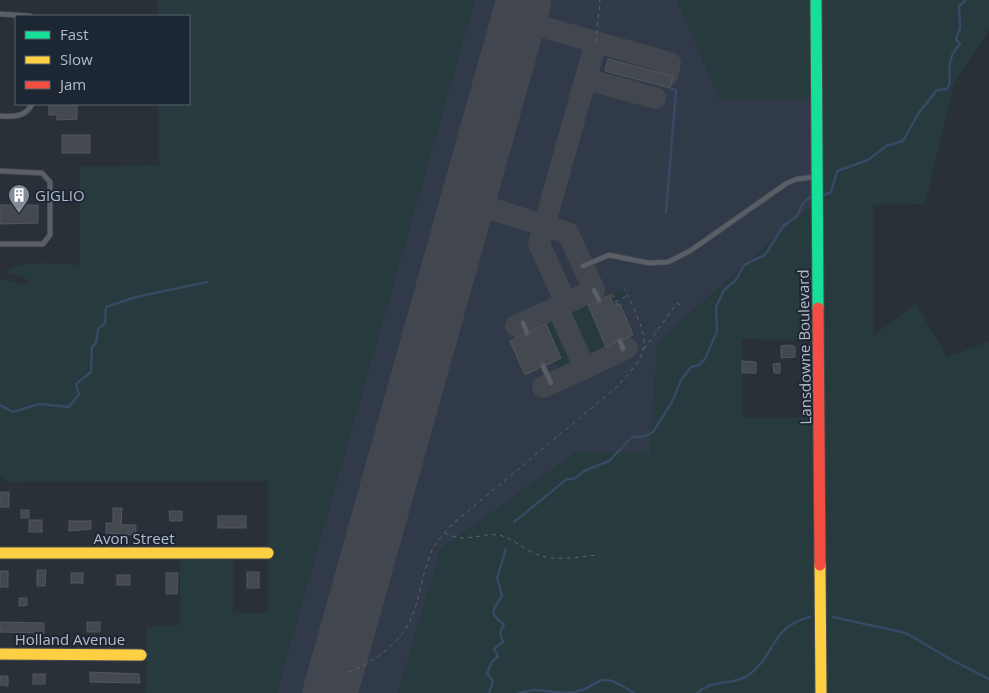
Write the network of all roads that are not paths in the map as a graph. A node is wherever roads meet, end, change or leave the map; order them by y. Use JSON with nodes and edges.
{"nodes":[{"id":1,"x":816,"y":0,"type":"edge"},
{"id":2,"x":0,"y":14,"type":"edge"},
{"id":3,"x":15,"y":15,"type":"edge"},
{"id":4,"x":32,"y":105,"type":"edge"},
{"id":5,"x":0,"y":116,"type":"edge"},
{"id":6,"x":0,"y":171,"type":"edge"},
{"id":7,"x":817,"y":177,"type":"junction"},
{"id":8,"x":0,"y":244,"type":"edge"},
{"id":9,"x":583,"y":266,"type":"dead end"},
{"id":10,"x":594,"y":290,"type":"dead end"},
{"id":11,"x":599,"y":300,"type":"dead end"},
{"id":12,"x":523,"y":323,"type":"dead end"},
{"id":13,"x":527,"y":332,"type":"dead end"},
{"id":14,"x":620,"y":341,"type":"dead end"},
{"id":15,"x":624,"y":349,"type":"dead end"},
{"id":16,"x":543,"y":366,"type":"dead end"},
{"id":17,"x":551,"y":383,"type":"dead end"},
{"id":18,"x":0,"y":553,"type":"edge"},
{"id":19,"x":268,"y":553,"type":"dead end"},
{"id":20,"x":0,"y":654,"type":"edge"},
{"id":21,"x":141,"y":655,"type":"dead end"},
{"id":22,"x":821,"y":693,"type":"edge"}],
"edges":[{"from":1,"to":7,"type":"street","name":"Lansdowne Boulevard"},
{"from":2,"to":3,"type":"lane"},
{"from":4,"to":5,"type":"lane"},
{"from":6,"to":8,"type":"lane"},
{"from":7,"to":9,"type":"lane"},
{"from":7,"to":22,"type":"street","name":"Lansdowne Boulevard"},
{"from":10,"to":11,"type":"lane"},
{"from":12,"to":13,"type":"lane"},
{"from":14,"to":15,"type":"lane"},
{"from":16,"to":17,"type":"lane"},
{"from":18,"to":19,"type":"street","name":"Avon Street"},
{"from":20,"to":21,"type":"street","name":"Holland Avenue"}]}
